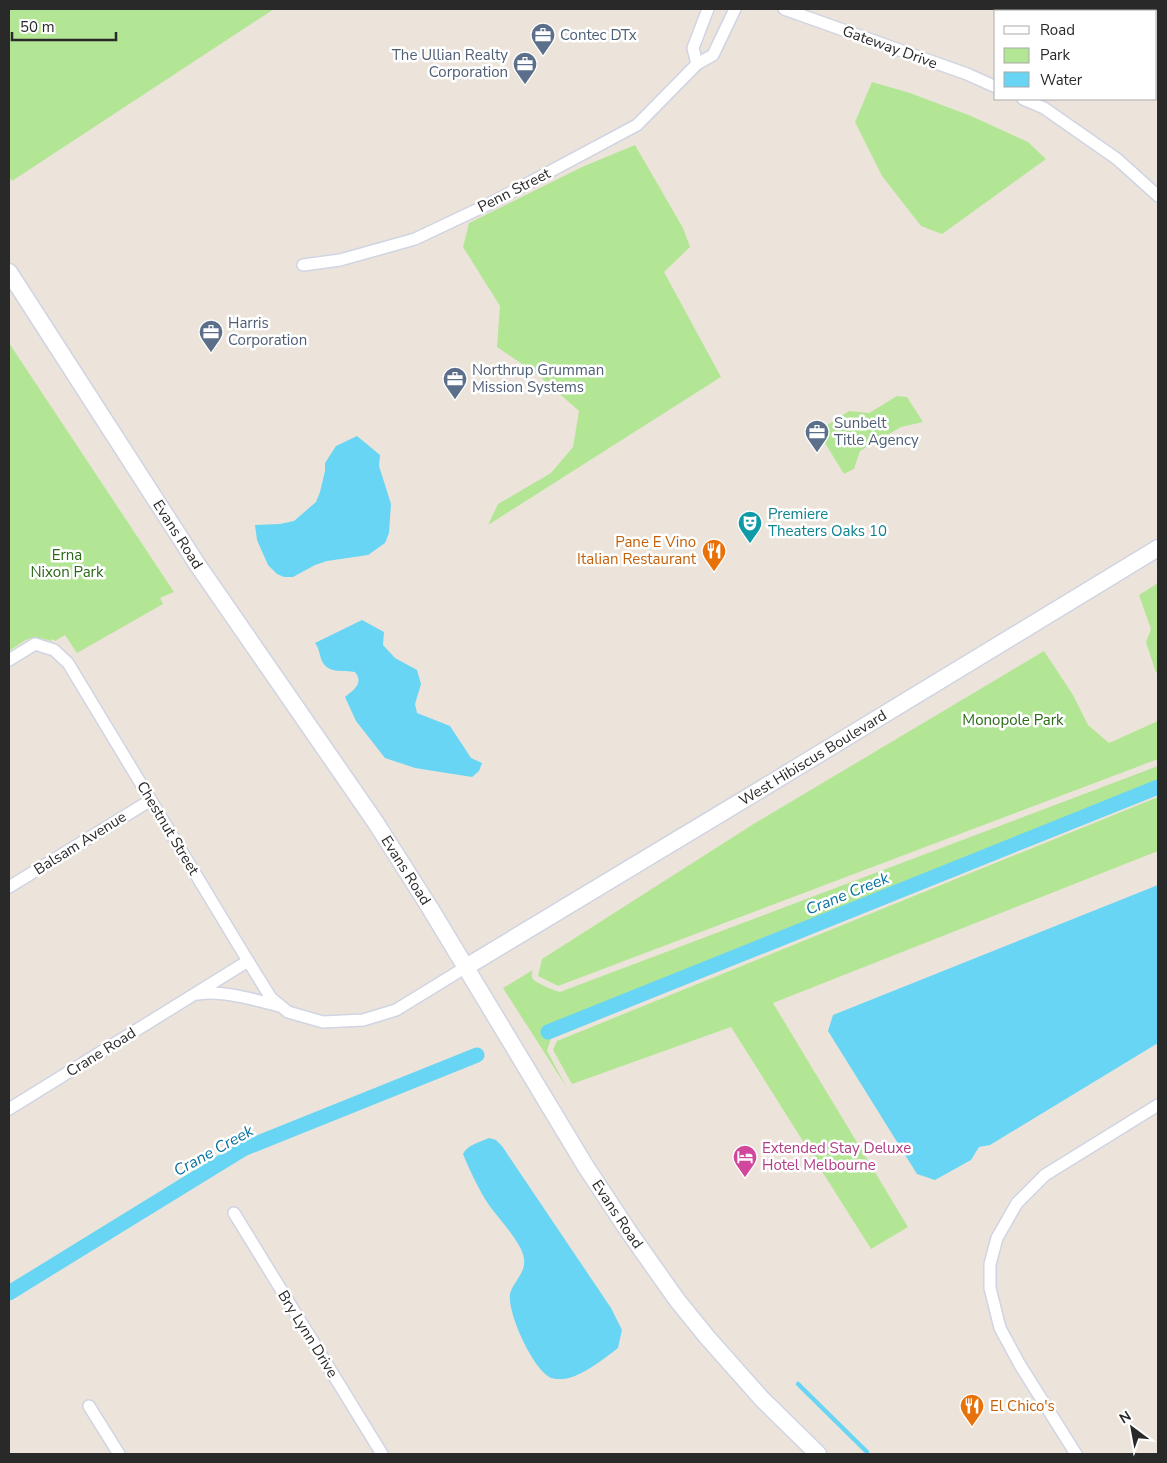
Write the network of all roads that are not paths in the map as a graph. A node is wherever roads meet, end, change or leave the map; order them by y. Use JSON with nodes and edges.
{"nodes":[{"id":1,"x":708,"y":9,"type":"edge"},
{"id":2,"x":735,"y":9,"type":"edge"},
{"id":3,"x":784,"y":9,"type":"edge"},
{"id":4,"x":697,"y":64,"type":"junction"},
{"id":5,"x":994,"y":85,"type":"edge"},
{"id":6,"x":1025,"y":100,"type":"edge"},
{"id":7,"x":1158,"y":196,"type":"edge"},
{"id":8,"x":303,"y":265,"type":"dead end"},
{"id":9,"x":9,"y":272,"type":"edge"},
{"id":10,"x":1158,"y":548,"type":"edge"},
{"id":11,"x":9,"y":660,"type":"edge"},
{"id":12,"x":151,"y":800,"type":"junction"},
{"id":13,"x":9,"y":887,"type":"edge"},
{"id":14,"x":248,"y":961,"type":"junction"},
{"id":15,"x":466,"y":967,"type":"junction"},
{"id":16,"x":193,"y":995,"type":"junction"},
{"id":17,"x":282,"y":1006,"type":"junction"},
{"id":18,"x":1158,"y":1105,"type":"edge"},
{"id":19,"x":9,"y":1109,"type":"edge"},
{"id":20,"x":234,"y":1213,"type":"dead end"},
{"id":21,"x":89,"y":1406,"type":"dead end"},
{"id":22,"x":119,"y":1454,"type":"edge"},
{"id":23,"x":382,"y":1454,"type":"edge"},
{"id":24,"x":818,"y":1454,"type":"edge"},
{"id":25,"x":1076,"y":1454,"type":"edge"}],
"edges":[{"from":1,"to":4,"type":"street"},
{"from":2,"to":4,"type":"street","name":"Penn Street"},
{"from":3,"to":5,"type":"street","name":"Gateway Drive"},
{"from":4,"to":8,"type":"street","name":"Penn Street"},
{"from":6,"to":7,"type":"street"},
{"from":9,"to":15,"type":"street","name":"Evans Road"},
{"from":10,"to":15,"type":"street","name":"West Hibiscus Boulevard"},
{"from":11,"to":12,"type":"street","name":"Chestnut Street"},
{"from":12,"to":13,"type":"street","name":"Balsam Avenue"},
{"from":12,"to":14,"type":"street","name":"Chestnut Street"},
{"from":14,"to":16,"type":"street","name":"Crane Road"},
{"from":14,"to":17,"type":"street","name":"Chestnut Street"},
{"from":15,"to":17,"type":"street","name":"Crane Road"},
{"from":15,"to":24,"type":"street","name":"Evans Road"},
{"from":16,"to":17,"type":"street","name":"Crane Road"},
{"from":16,"to":19,"type":"street","name":"Crane Road"},
{"from":18,"to":25,"type":"street"},
{"from":20,"to":23,"type":"street","name":"Bry Lynn Drive"},
{"from":21,"to":22,"type":"street"}]}
